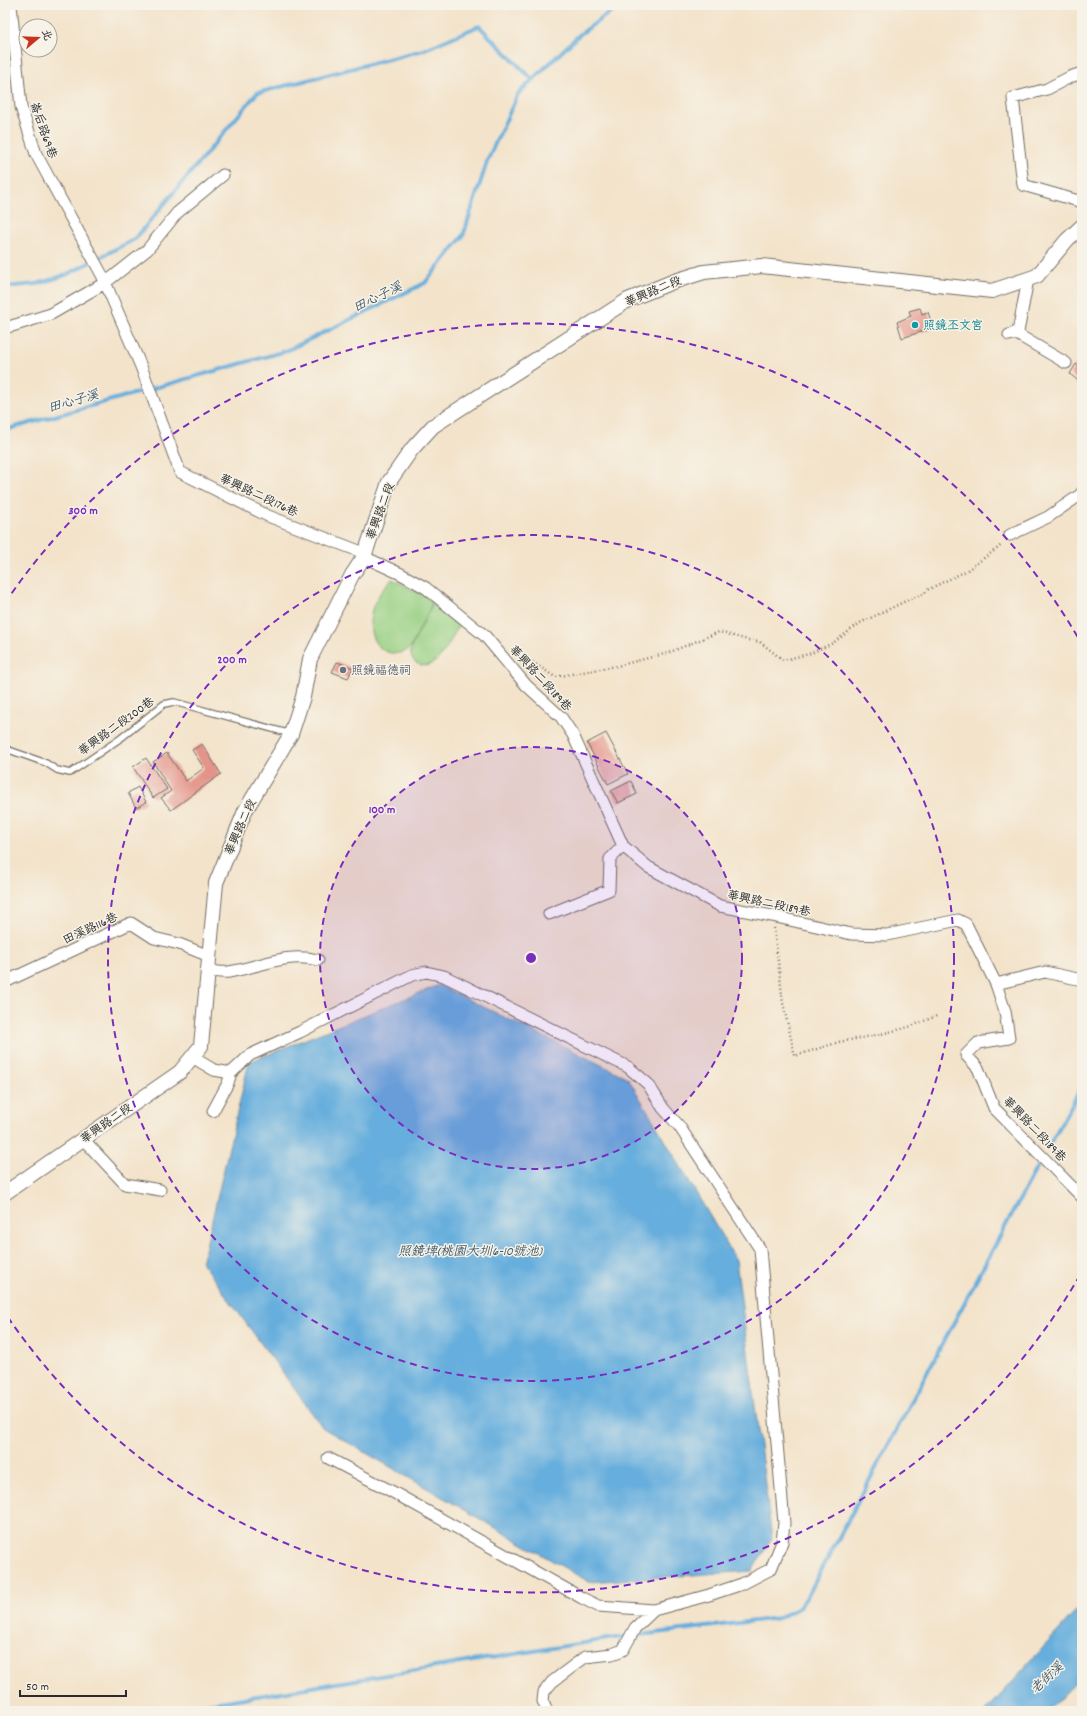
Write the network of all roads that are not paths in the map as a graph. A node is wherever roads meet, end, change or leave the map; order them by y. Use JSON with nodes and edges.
{"nodes":[{"id":1,"x":11,"y":5,"type":"edge"},
{"id":2,"x":1082,"y":73,"type":"edge"},
{"id":3,"x":223,"y":175,"type":"dead end"},
{"id":4,"x":1082,"y":202,"type":"edge"},
{"id":5,"x":1082,"y":226,"type":"edge"},
{"id":6,"x":1028,"y":279,"type":"junction"},
{"id":7,"x":105,"y":282,"type":"junction"},
{"id":8,"x":5,"y":327,"type":"edge"},
{"id":9,"x":1066,"y":363,"type":"dead end"},
{"id":10,"x":142,"y":369,"type":"joint"},
{"id":11,"x":1082,"y":492,"type":"edge"},
{"id":12,"x":1010,"y":535,"type":"road end"},
{"id":13,"x":364,"y":557,"type":"junction"},
{"id":14,"x":291,"y":734,"type":"junction"},
{"id":15,"x":5,"y":750,"type":"edge"},
{"id":16,"x":623,"y":846,"type":"junction"},
{"id":17,"x":549,"y":914,"type":"dead end"},
{"id":18,"x":209,"y":956,"type":"junction"},
{"id":19,"x":318,"y":960,"type":"dead end"},
{"id":20,"x":208,"y":971,"type":"junction"},
{"id":21,"x":1082,"y":980,"type":"edge"},
{"id":22,"x":5,"y":982,"type":"edge"},
{"id":23,"x":996,"y":984,"type":"junction"},
{"id":24,"x":192,"y":1057,"type":"junction"},
{"id":25,"x":231,"y":1073,"type":"junction"},
{"id":26,"x":213,"y":1111,"type":"dead end"},
{"id":27,"x":83,"y":1139,"type":"junction"},
{"id":28,"x":160,"y":1190,"type":"dead end"},
{"id":29,"x":5,"y":1193,"type":"edge"},
{"id":30,"x":1082,"y":1198,"type":"edge"},
{"id":31,"x":328,"y":1458,"type":"dead end"},
{"id":32,"x":654,"y":1610,"type":"junction"},
{"id":33,"x":547,"y":1711,"type":"edge"}],
"edges":[{"from":1,"to":7,"type":"street","name":"崙后路69巷"},
{"from":2,"to":4,"type":"street"},
{"from":3,"to":7,"type":"street"},
{"from":5,"to":6,"type":"street","name":"華興路二段"},
{"from":6,"to":9,"type":"street"},
{"from":6,"to":13,"type":"street","name":"華興路二段"},
{"from":7,"to":8,"type":"street"},
{"from":7,"to":10,"type":"street","name":"崙后路69巷"},
{"from":10,"to":13,"type":"street","name":"華興路二段176巷"},
{"from":11,"to":12,"type":"street"},
{"from":13,"to":14,"type":"street","name":"華興路二段"},
{"from":13,"to":16,"type":"street","name":"華興路二段189巷"},
{"from":14,"to":15,"type":"lane","name":"華興路二段200巷"},
{"from":14,"to":18,"type":"street","name":"華興路二段"},
{"from":16,"to":17,"type":"street"},
{"from":16,"to":23,"type":"street","name":"華興路二段189巷"},
{"from":18,"to":20,"type":"street","name":"華興路二段"},
{"from":18,"to":22,"type":"street","name":"田溪路116巷"},
{"from":19,"to":20,"type":"street"},
{"from":20,"to":24,"type":"street","name":"華興路二段"},
{"from":21,"to":23,"type":"street"},
{"from":23,"to":30,"type":"street","name":"華興路二段189巷"},
{"from":24,"to":25,"type":"street"},
{"from":24,"to":27,"type":"street","name":"華興路二段"},
{"from":25,"to":26,"type":"street"},
{"from":25,"to":32,"type":"street"},
{"from":27,"to":28,"type":"street"},
{"from":27,"to":29,"type":"street","name":"華興路二段"},
{"from":31,"to":32,"type":"street"},
{"from":32,"to":33,"type":"street"}]}
